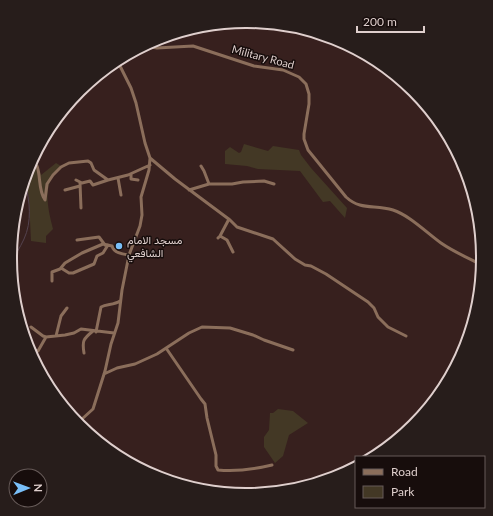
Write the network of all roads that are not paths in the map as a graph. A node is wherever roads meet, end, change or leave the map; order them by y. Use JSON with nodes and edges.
{"nodes":[{"id":1,"x":155,"y":48,"type":"edge"},
{"id":2,"x":120,"y":66,"type":"edge"},
{"id":3,"x":150,"y":158,"type":"junction"},
{"id":4,"x":150,"y":165,"type":"junction"},
{"id":5,"x":36,"y":166,"type":"edge"},
{"id":6,"x":201,"y":166,"type":"dead end"},
{"id":7,"x":131,"y":174,"type":"junction"},
{"id":8,"x":118,"y":178,"type":"junction"},
{"id":9,"x":76,"y":180,"type":"dead end"},
{"id":10,"x":108,"y":180,"type":"junction"},
{"id":11,"x":138,"y":180,"type":"dead end"},
{"id":12,"x":80,"y":184,"type":"junction"},
{"id":13,"x":209,"y":184,"type":"junction"},
{"id":14,"x":274,"y":184,"type":"dead end"},
{"id":15,"x":65,"y":190,"type":"dead end"},
{"id":16,"x":189,"y":190,"type":"junction"},
{"id":17,"x":121,"y":195,"type":"dead end"},
{"id":18,"x":81,"y":208,"type":"dead end"},
{"id":19,"x":229,"y":219,"type":"junction"},
{"id":20,"x":77,"y":240,"type":"dead end"},
{"id":21,"x":107,"y":245,"type":"junction"},
{"id":22,"x":233,"y":252,"type":"dead end"},
{"id":23,"x":129,"y":255,"type":"junction"},
{"id":24,"x":476,"y":262,"type":"edge"},
{"id":25,"x":61,"y":268,"type":"junction"},
{"id":26,"x":52,"y":281,"type":"dead end"},
{"id":27,"x":120,"y":301,"type":"junction"},
{"id":28,"x":67,"y":308,"type":"dead end"},
{"id":29,"x":31,"y":327,"type":"dead end"},
{"id":30,"x":95,"y":332,"type":"junction"},
{"id":31,"x":114,"y":333,"type":"junction"},
{"id":32,"x":56,"y":336,"type":"junction"},
{"id":33,"x":406,"y":336,"type":"dead end"},
{"id":34,"x":46,"y":337,"type":"junction"},
{"id":35,"x":166,"y":348,"type":"junction"},
{"id":36,"x":293,"y":350,"type":"dead end"},
{"id":37,"x":36,"y":351,"type":"edge"},
{"id":38,"x":84,"y":353,"type":"dead end"},
{"id":39,"x":104,"y":374,"type":"junction"},
{"id":40,"x":83,"y":418,"type":"edge"},
{"id":41,"x":272,"y":465,"type":"dead end"}],
"edges":[{"from":1,"to":24,"type":"street","name":"Military Road"},
{"from":2,"to":3,"type":"street"},
{"from":3,"to":4,"type":"street"},
{"from":3,"to":16,"type":"street"},
{"from":4,"to":7,"type":"street"},
{"from":4,"to":23,"type":"street"},
{"from":5,"to":10,"type":"street"},
{"from":6,"to":13,"type":"street"},
{"from":7,"to":8,"type":"street"},
{"from":7,"to":11,"type":"street"},
{"from":8,"to":10,"type":"street"},
{"from":8,"to":17,"type":"street"},
{"from":9,"to":12,"type":"street"},
{"from":10,"to":12,"type":"street"},
{"from":12,"to":15,"type":"street"},
{"from":12,"to":18,"type":"street"},
{"from":13,"to":14,"type":"street"},
{"from":13,"to":16,"type":"street"},
{"from":16,"to":19,"type":"street"},
{"from":19,"to":22,"type":"street"},
{"from":19,"to":33,"type":"street"},
{"from":20,"to":21,"type":"street"},
{"from":21,"to":23,"type":"street"},
{"from":21,"to":25,"type":"street"},
{"from":21,"to":25,"type":"street"},
{"from":23,"to":27,"type":"street"},
{"from":25,"to":26,"type":"street"},
{"from":27,"to":30,"type":"street"},
{"from":27,"to":31,"type":"street"},
{"from":28,"to":32,"type":"street"},
{"from":29,"to":34,"type":"street"},
{"from":30,"to":31,"type":"street"},
{"from":30,"to":32,"type":"street"},
{"from":30,"to":38,"type":"street"},
{"from":31,"to":39,"type":"street"},
{"from":32,"to":34,"type":"street"},
{"from":34,"to":37,"type":"street"},
{"from":35,"to":36,"type":"street"},
{"from":35,"to":39,"type":"street"},
{"from":35,"to":41,"type":"street"},
{"from":39,"to":40,"type":"street"}]}
